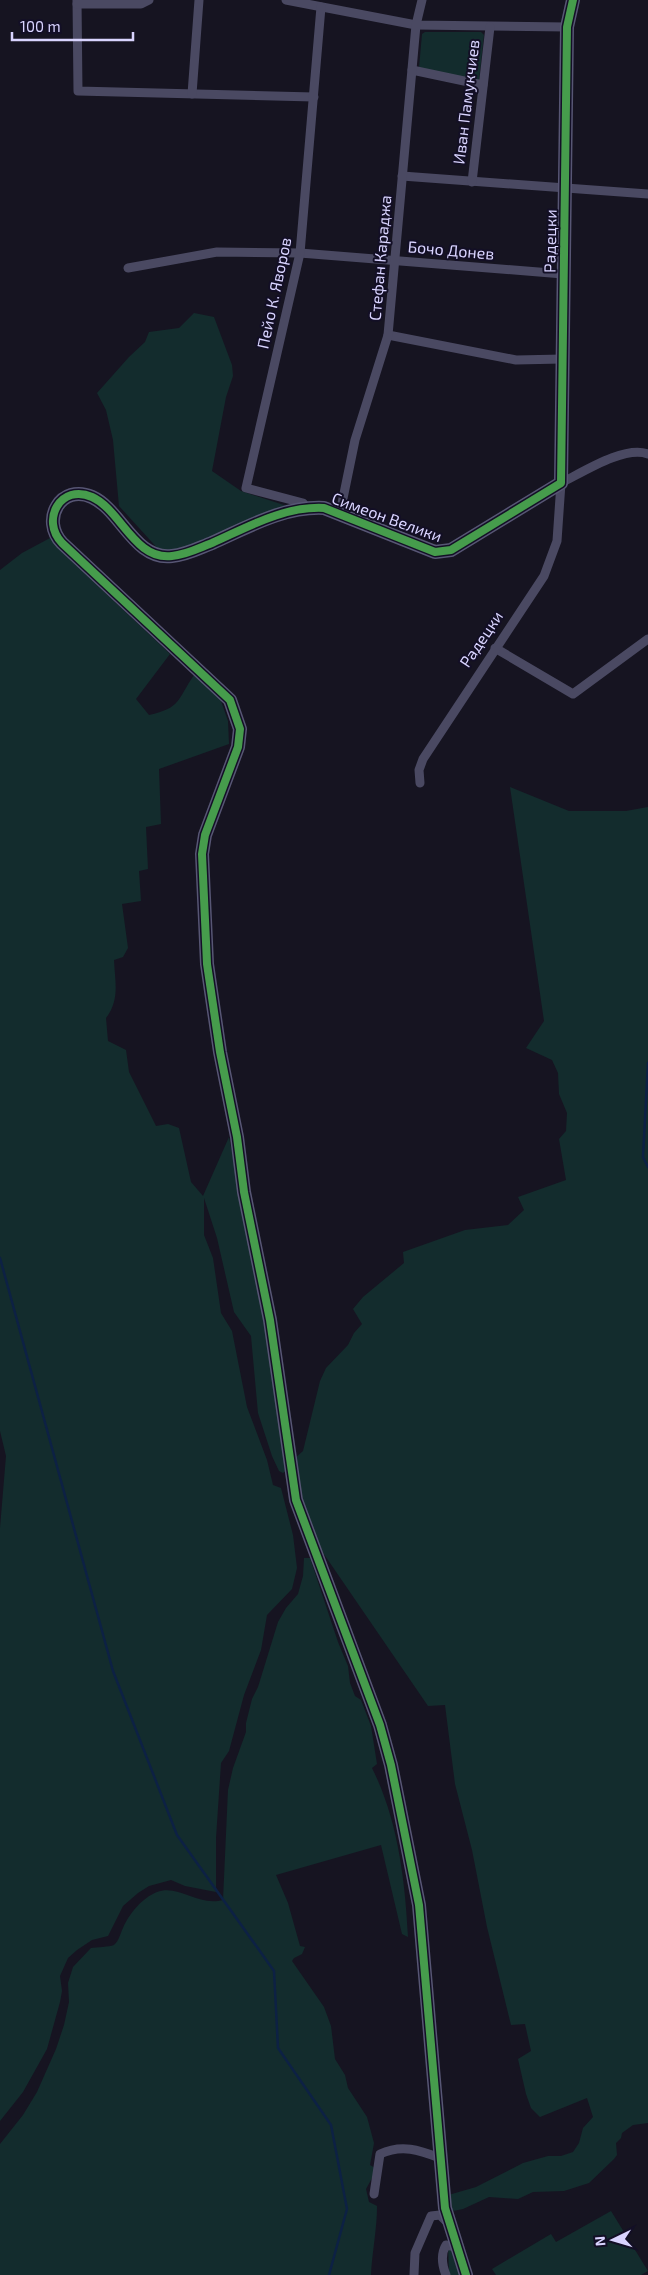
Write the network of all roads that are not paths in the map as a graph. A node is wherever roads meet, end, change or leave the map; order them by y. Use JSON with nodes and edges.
{"nodes":[{"id":1,"x":149,"y":0,"type":"edge"},
{"id":2,"x":199,"y":0,"type":"edge"},
{"id":3,"x":286,"y":0,"type":"edge"},
{"id":4,"x":422,"y":0,"type":"edge"},
{"id":5,"x":573,"y":0,"type":"edge"},
{"id":6,"x":77,"y":2,"type":"edge"},
{"id":7,"x":321,"y":7,"type":"junction"},
{"id":8,"x":416,"y":25,"type":"junction"},
{"id":9,"x":490,"y":26,"type":"junction"},
{"id":10,"x":567,"y":27,"type":"junction"},
{"id":11,"x":412,"y":70,"type":"junction"},
{"id":12,"x":483,"y":85,"type":"junction"},
{"id":13,"x":192,"y":94,"type":"junction"},
{"id":14,"x":314,"y":97,"type":"junction"},
{"id":15,"x":402,"y":176,"type":"junction"},
{"id":16,"x":472,"y":182,"type":"junction"},
{"id":17,"x":565,"y":188,"type":"junction"},
{"id":18,"x":648,"y":194,"type":"edge"},
{"id":19,"x":300,"y":253,"type":"junction"},
{"id":20,"x":394,"y":260,"type":"junction"},
{"id":21,"x":128,"y":268,"type":"dead end"},
{"id":22,"x":563,"y":274,"type":"junction"},
{"id":23,"x":388,"y":334,"type":"junction"},
{"id":24,"x":562,"y":359,"type":"junction"},
{"id":25,"x":648,"y":454,"type":"edge"},
{"id":26,"x":561,"y":483,"type":"junction"},
{"id":27,"x":306,"y":507,"type":"junction"},
{"id":28,"x":340,"y":513,"type":"junction"},
{"id":29,"x":648,"y":639,"type":"edge"},
{"id":30,"x":495,"y":648,"type":"junction"},
{"id":31,"x":420,"y":783,"type":"dead end"},
{"id":32,"x":440,"y":2158,"type":"junction"},
{"id":33,"x":374,"y":2194,"type":"dead end"},
{"id":34,"x":449,"y":2223,"type":"junction"},
{"id":35,"x":456,"y":2247,"type":"junction"},
{"id":36,"x":444,"y":2274,"type":"edge"},
{"id":37,"x":414,"y":2275,"type":"edge"},
{"id":38,"x":466,"y":2275,"type":"edge"}],
"edges":[{"from":1,"to":6,"type":"street"},
{"from":2,"to":13,"type":"street"},
{"from":3,"to":7,"type":"street"},
{"from":4,"to":8,"type":"street","name":"Стефан Караджа"},
{"from":5,"to":10,"type":"street","name":"Радецки"},
{"from":6,"to":13,"type":"street"},
{"from":7,"to":8,"type":"street"},
{"from":7,"to":14,"type":"street","name":"Пейо К. Яворов"},
{"from":8,"to":9,"type":"street"},
{"from":8,"to":11,"type":"street","name":"Стефан Караджа"},
{"from":9,"to":10,"type":"street"},
{"from":9,"to":12,"type":"street","name":"Иван Памукчиев"},
{"from":10,"to":17,"type":"street","name":"Радецки"},
{"from":11,"to":12,"type":"street"},
{"from":11,"to":15,"type":"street","name":"Стефан Караджа"},
{"from":12,"to":16,"type":"street","name":"Иван Памукчиев"},
{"from":13,"to":14,"type":"street"},
{"from":14,"to":19,"type":"street","name":"Пейо К. Яворов"},
{"from":15,"to":16,"type":"street"},
{"from":15,"to":20,"type":"street","name":"Стефан Караджа"},
{"from":16,"to":17,"type":"street"},
{"from":17,"to":18,"type":"street"},
{"from":17,"to":22,"type":"street","name":"Радецки"},
{"from":19,"to":20,"type":"street","name":"Бочо Донев"},
{"from":19,"to":21,"type":"street","name":"Бочо Донев"},
{"from":19,"to":27,"type":"street","name":"Пейо К. Яворов"},
{"from":20,"to":22,"type":"street","name":"Бочо Донев"},
{"from":20,"to":23,"type":"street","name":"Стефан Караджа"},
{"from":22,"to":24,"type":"street","name":"Радецки"},
{"from":23,"to":24,"type":"street"},
{"from":23,"to":28,"type":"street","name":"Стефан Караджа"},
{"from":24,"to":26,"type":"street","name":"Радецки"},
{"from":25,"to":26,"type":"street","name":"Симеон Велики"},
{"from":26,"to":28,"type":"street","name":"Симеон Велики"},
{"from":26,"to":30,"type":"street","name":"Радецки"},
{"from":27,"to":28,"type":"street","name":"Симеон Велики"},
{"from":27,"to":32,"type":"street","name":"Симеон Велики"},
{"from":29,"to":30,"type":"street"},
{"from":30,"to":31,"type":"street","name":"Радецки"},
{"from":32,"to":33,"type":"street"},
{"from":32,"to":34,"type":"street"},
{"from":34,"to":35,"type":"street"},
{"from":34,"to":37,"type":"street"},
{"from":35,"to":36,"type":"street"},
{"from":35,"to":38,"type":"street"}]}
